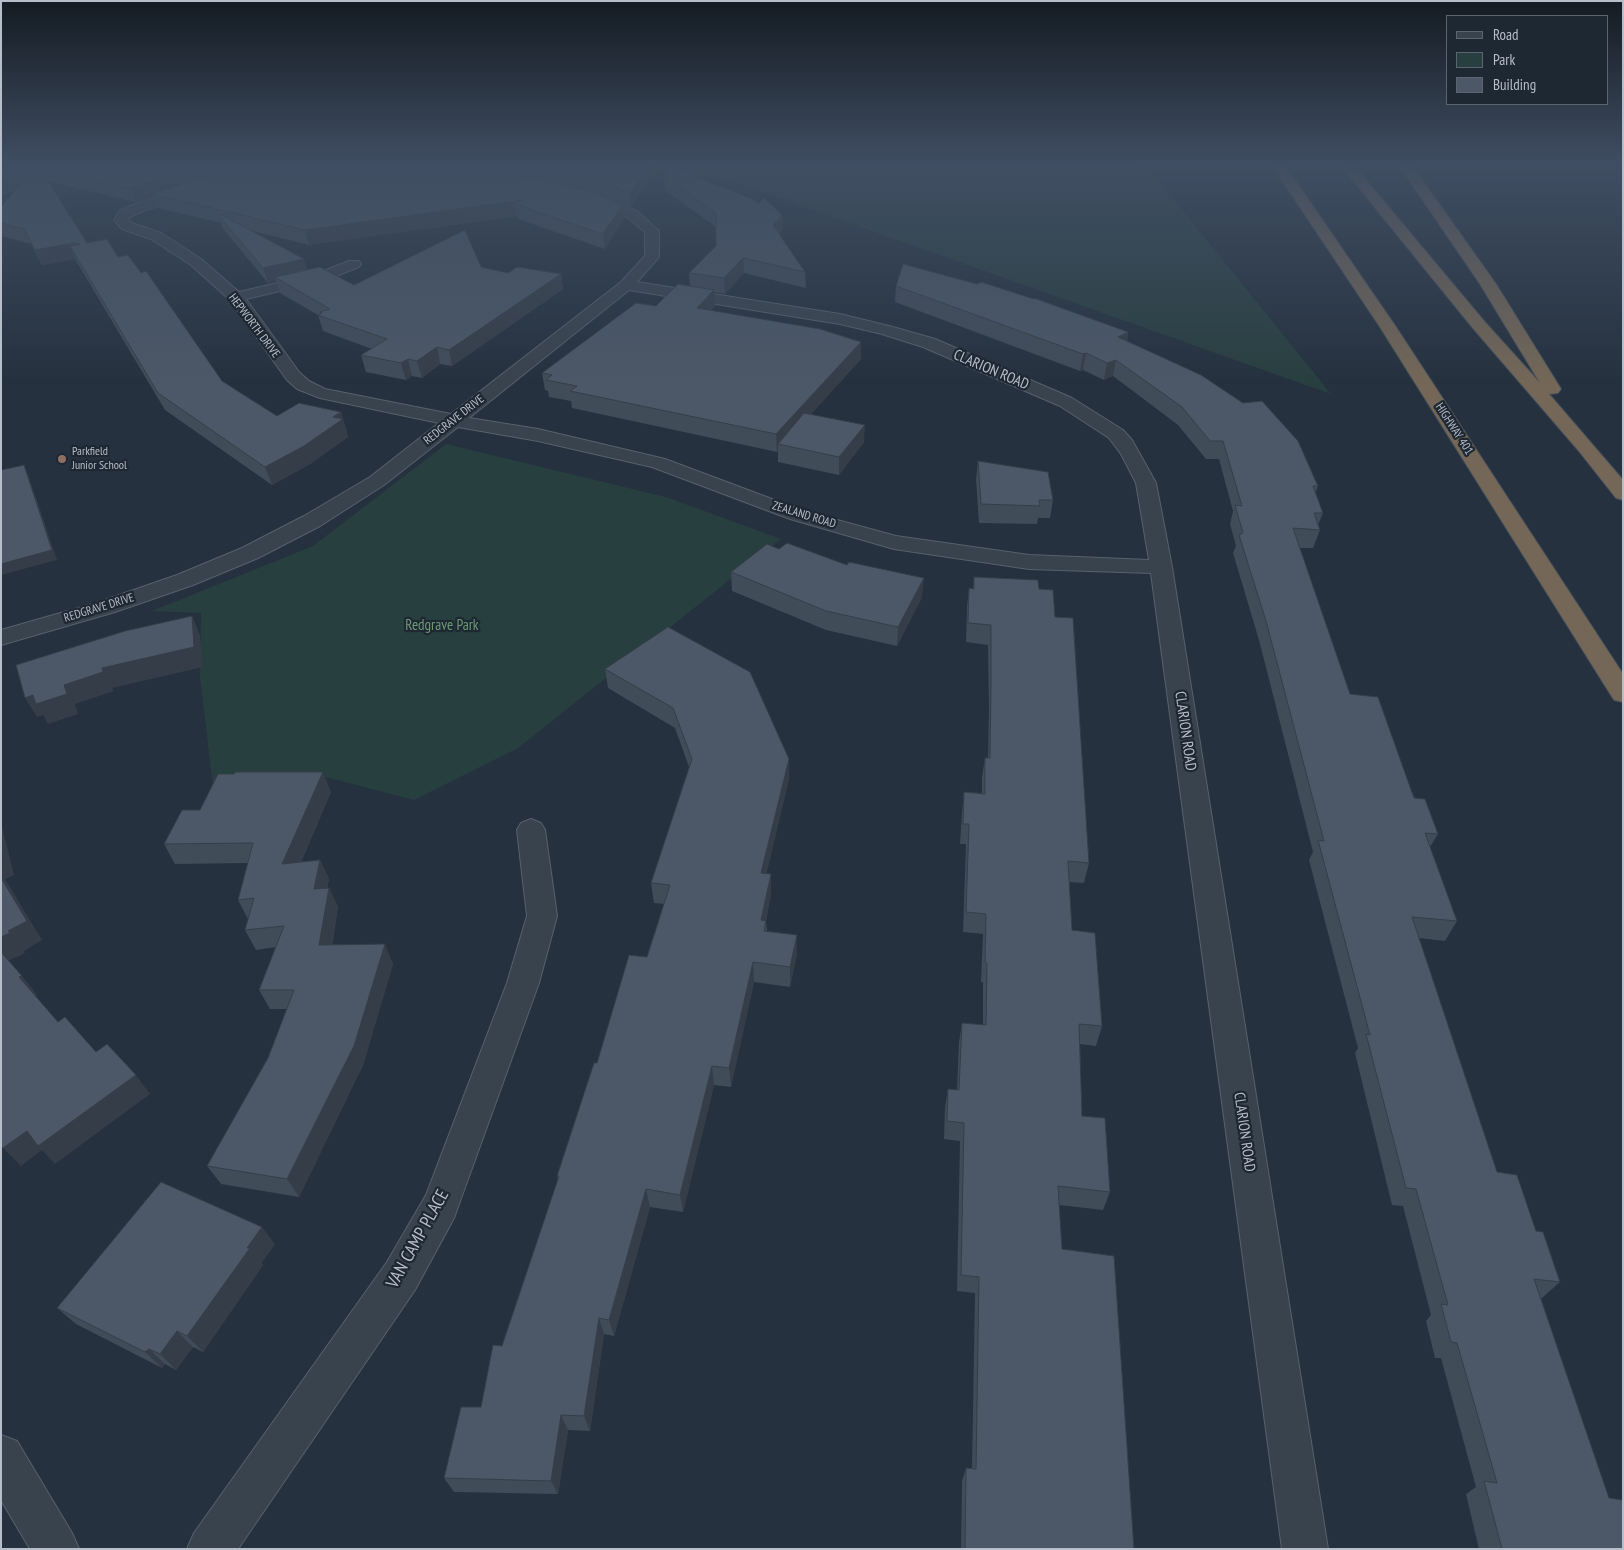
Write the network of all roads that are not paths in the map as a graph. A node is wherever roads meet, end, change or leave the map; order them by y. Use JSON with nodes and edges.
{"nodes":[{"id":1,"x":161,"y":239,"type":"edge"},
{"id":2,"x":652,"y":239,"type":"edge"},
{"id":3,"x":1328,"y":239,"type":"edge"},
{"id":4,"x":1408,"y":239,"type":"edge"},
{"id":5,"x":1457,"y":239,"type":"edge"},
{"id":6,"x":354,"y":264,"type":"dead end"},
{"id":7,"x":626,"y":285,"type":"junction"},
{"id":8,"x":236,"y":298,"type":"junction"},
{"id":9,"x":456,"y":420,"type":"junction"},
{"id":10,"x":1586,"y":446,"type":"junction"},
{"id":11,"x":1623,"y":494,"type":"edge"},
{"id":12,"x":1161,"y":566,"type":"junction"},
{"id":13,"x":1,"y":638,"type":"edge"},
{"id":14,"x":1623,"y":694,"type":"edge"},
{"id":15,"x":531,"y":830,"type":"dead end"},
{"id":16,"x":1,"y":1457,"type":"edge"},
{"id":17,"x":56,"y":1549,"type":"edge"},
{"id":18,"x":210,"y":1549,"type":"edge"},
{"id":19,"x":1305,"y":1549,"type":"edge"}],
"edges":[{"from":1,"to":8,"type":"street","name":"HEPWORTH DRIVE"},
{"from":2,"to":7,"type":"street","name":"REDGRAVE DRIVE"},
{"from":3,"to":14,"type":"highway","name":"HIGHWAY 401"},
{"from":4,"to":10,"type":"highway"},
{"from":5,"to":10,"type":"highway"},
{"from":6,"to":8,"type":"street"},
{"from":7,"to":9,"type":"street","name":"REDGRAVE DRIVE"},
{"from":7,"to":12,"type":"street","name":"CLARION ROAD"},
{"from":8,"to":9,"type":"street","name":"HEPWORTH DRIVE"},
{"from":9,"to":12,"type":"street","name":"ZEALAND ROAD"},
{"from":9,"to":13,"type":"street","name":"REDGRAVE DRIVE"},
{"from":10,"to":11,"type":"highway"},
{"from":12,"to":19,"type":"street","name":"CLARION ROAD"},
{"from":15,"to":18,"type":"street","name":"VAN CAMP PLACE"},
{"from":16,"to":17,"type":"street"}]}
